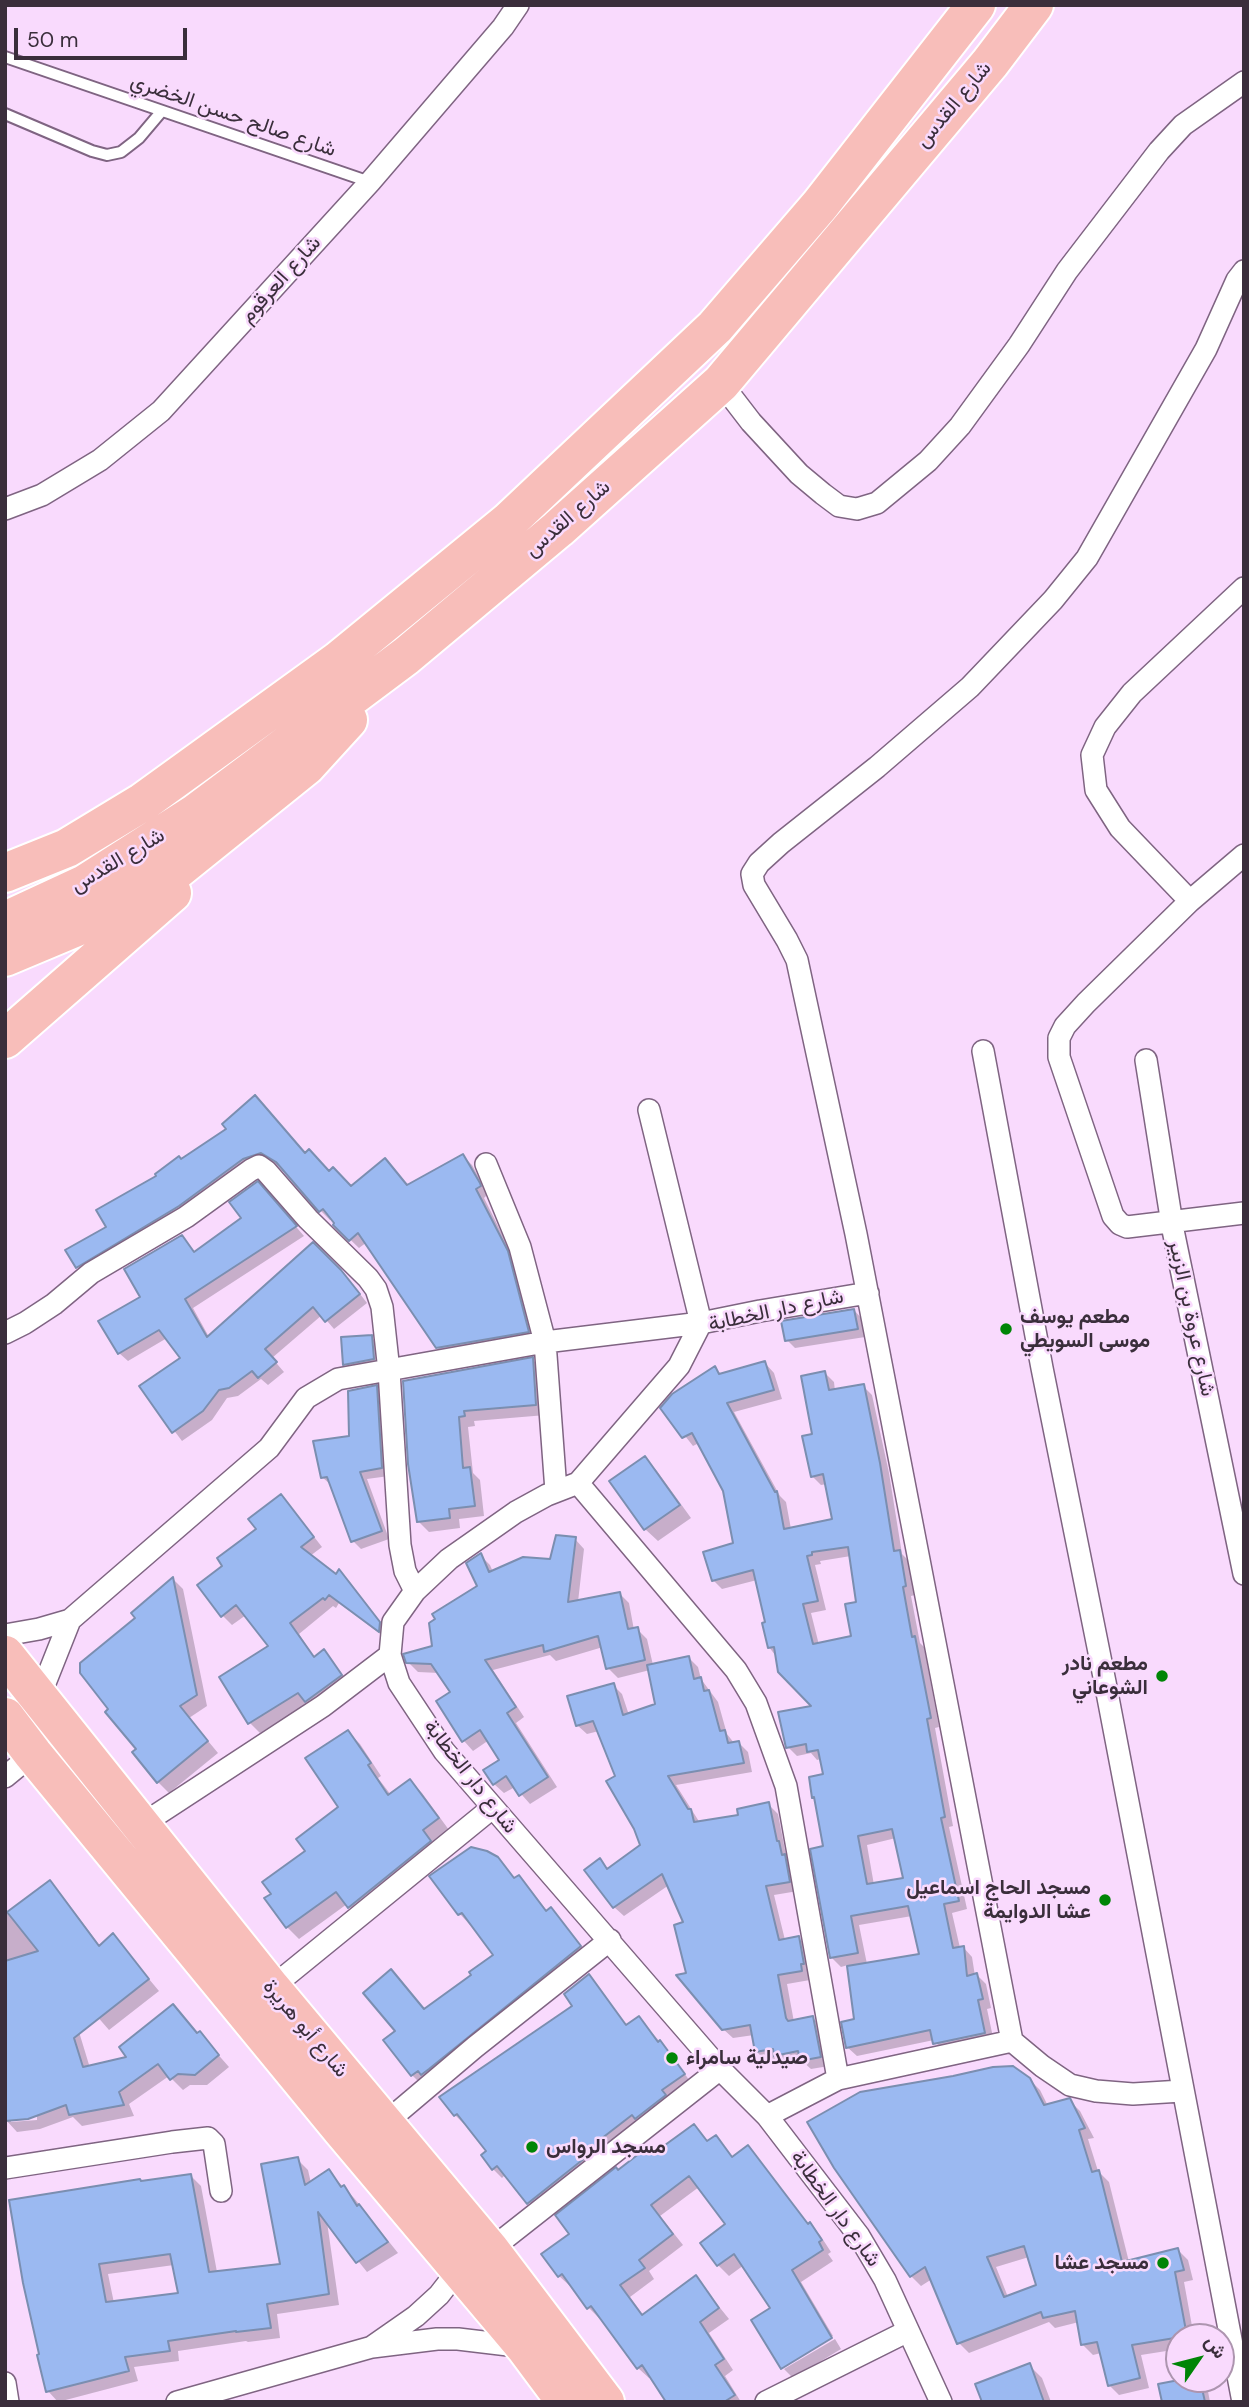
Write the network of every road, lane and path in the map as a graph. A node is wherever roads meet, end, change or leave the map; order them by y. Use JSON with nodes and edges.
{"nodes":[{"id":1,"x":519,"y":5,"type":"edge"},
{"id":2,"x":976,"y":5,"type":"edge"},
{"id":3,"x":1034,"y":5,"type":"edge"},
{"id":4,"x":5,"y":57,"type":"edge"},
{"id":5,"x":1244,"y":82,"type":"edge"},
{"id":6,"x":161,"y":112,"type":"junction"},
{"id":7,"x":5,"y":114,"type":"edge"},
{"id":8,"x":370,"y":182,"type":"junction"},
{"id":9,"x":1244,"y":271,"type":"edge"},
{"id":10,"x":721,"y":383,"type":"junction"},
{"id":11,"x":5,"y":509,"type":"edge"},
{"id":12,"x":1244,"y":588,"type":"edge"},
{"id":13,"x":406,"y":656,"type":"junction"},
{"id":14,"x":306,"y":766,"type":"junction"},
{"id":15,"x":1244,"y":855,"type":"edge"},
{"id":16,"x":5,"y":873,"type":"edge"},
{"id":17,"x":1190,"y":901,"type":"junction"},
{"id":18,"x":5,"y":921,"type":"edge"},
{"id":19,"x":5,"y":957,"type":"edge"},
{"id":20,"x":5,"y":1039,"type":"edge"},
{"id":21,"x":984,"y":1051,"type":"dead end"},
{"id":22,"x":1146,"y":1060,"type":"dead end"},
{"id":23,"x":649,"y":1110,"type":"dead end"},
{"id":24,"x":486,"y":1164,"type":"dead end"},
{"id":25,"x":1244,"y":1213,"type":"edge"},
{"id":26,"x":1171,"y":1222,"type":"junction"},
{"id":27,"x":868,"y":1293,"type":"junction"},
{"id":28,"x":701,"y":1323,"type":"junction"},
{"id":29,"x":5,"y":1333,"type":"edge"},
{"id":30,"x":545,"y":1342,"type":"junction"},
{"id":31,"x":389,"y":1371,"type":"junction"},
{"id":32,"x":578,"y":1482,"type":"junction"},
{"id":33,"x":556,"y":1491,"type":"junction"},
{"id":34,"x":1244,"y":1574,"type":"edge"},
{"id":35,"x":415,"y":1591,"type":"junction"},
{"id":36,"x":70,"y":1620,"type":"junction"},
{"id":37,"x":5,"y":1635,"type":"edge"},
{"id":38,"x":5,"y":1655,"type":"edge"},
{"id":39,"x":390,"y":1656,"type":"junction"},
{"id":40,"x":39,"y":1698,"type":"junction"},
{"id":41,"x":5,"y":1717,"type":"edge"},
{"id":42,"x":19,"y":1766,"type":"edge"},
{"id":43,"x":492,"y":1808,"type":"junction"},
{"id":44,"x":141,"y":1825,"type":"junction"},
{"id":45,"x":610,"y":1941,"type":"junction"},
{"id":46,"x":271,"y":1988,"type":"junction"},
{"id":47,"x":1013,"y":2041,"type":"junction"},
{"id":48,"x":720,"y":2068,"type":"junction"},
{"id":49,"x":321,"y":2076,"type":"junction"},
{"id":50,"x":838,"y":2079,"type":"junction"},
{"id":51,"x":1182,"y":2091,"type":"junction"},
{"id":52,"x":767,"y":2116,"type":"junction"},
{"id":53,"x":366,"y":2121,"type":"junction"},
{"id":54,"x":5,"y":2168,"type":"edge"},
{"id":55,"x":221,"y":2191,"type":"dead end"},
{"id":56,"x":475,"y":2259,"type":"junction"},
{"id":57,"x":908,"y":2331,"type":"junction"},
{"id":58,"x":372,"y":2347,"type":"junction"},
{"id":59,"x":525,"y":2347,"type":"junction"},
{"id":60,"x":5,"y":2382,"type":"edge"},
{"id":61,"x":8,"y":2402,"type":"edge"},
{"id":62,"x":177,"y":2402,"type":"edge"},
{"id":63,"x":566,"y":2402,"type":"edge"},
{"id":64,"x":606,"y":2402,"type":"edge"},
{"id":65,"x":766,"y":2402,"type":"edge"},
{"id":66,"x":941,"y":2402,"type":"edge"},
{"id":67,"x":1243,"y":2402,"type":"edge"}],
"edges":[{"from":1,"to":8,"type":"street","name":"شارع العرقوم"},
{"from":2,"to":16,"type":"highway","name":"شارع القدس"},
{"from":3,"to":10,"type":"highway","name":"شارع القدس"},
{"from":4,"to":6,"type":"lane","name":"شارع صالح حسن الخضري"},
{"from":5,"to":10,"type":"street"},
{"from":6,"to":7,"type":"lane"},
{"from":6,"to":8,"type":"lane","name":"شارع صالح حسن الخضري"},
{"from":8,"to":11,"type":"street","name":"شارع العرقوم"},
{"from":9,"to":27,"type":"street"},
{"from":10,"to":13,"type":"highway","name":"شارع القدس"},
{"from":12,"to":17,"type":"street"},
{"from":13,"to":14,"type":"highway"},
{"from":13,"to":18,"type":"highway","name":"شارع القدس"},
{"from":14,"to":19,"type":"highway"},
{"from":14,"to":20,"type":"highway"},
{"from":15,"to":17,"type":"street"},
{"from":17,"to":26,"type":"street"},
{"from":21,"to":51,"type":"street"},
{"from":22,"to":26,"type":"street","name":"شارع عروة بن الزبير"},
{"from":23,"to":28,"type":"street"},
{"from":24,"to":30,"type":"street"},
{"from":25,"to":26,"type":"street"},
{"from":26,"to":34,"type":"street","name":"شارع عروة بن الزبير"},
{"from":27,"to":28,"type":"street","name":"شارع دار الخطابة"},
{"from":27,"to":47,"type":"street"},
{"from":28,"to":30,"type":"street"},
{"from":28,"to":32,"type":"street","name":"شارع دار الخطابة"},
{"from":29,"to":31,"type":"street"},
{"from":30,"to":31,"type":"street"},
{"from":30,"to":33,"type":"street"},
{"from":31,"to":35,"type":"street"},
{"from":31,"to":36,"type":"street"},
{"from":32,"to":33,"type":"street","name":"شارع دار الخطابة"},
{"from":32,"to":50,"type":"street"},
{"from":33,"to":35,"type":"street","name":"شارع دار الخطابة"},
{"from":35,"to":39,"type":"street","name":"شارع دار الخطابة"},
{"from":36,"to":37,"type":"street"},
{"from":36,"to":40,"type":"street"},
{"from":38,"to":40,"type":"highway","name":"شارع أبو هريرة"},
{"from":39,"to":43,"type":"street","name":"شارع دار الخطابة"},
{"from":39,"to":44,"type":"street"},
{"from":40,"to":44,"type":"highway","name":"شارع أبو هريرة"},
{"from":41,"to":42,"type":"highway","name":"شارع أبو هريرة"},
{"from":42,"to":49,"type":"highway","name":"شارع أبو هريرة"},
{"from":43,"to":45,"type":"street","name":"شارع دار الخطابة"},
{"from":43,"to":46,"type":"street"},
{"from":44,"to":46,"type":"highway","name":"شارع أبو هريرة"},
{"from":45,"to":48,"type":"street","name":"شارع دار الخطابة"},
{"from":45,"to":53,"type":"street"},
{"from":46,"to":49,"type":"highway","name":"شارع أبو هريرة"},
{"from":47,"to":50,"type":"street"},
{"from":47,"to":51,"type":"street"},
{"from":48,"to":52,"type":"street","name":"شارع دار الخطابة"},
{"from":48,"to":56,"type":"street"},
{"from":49,"to":53,"type":"highway","name":"شارع أبو هريرة"},
{"from":50,"to":52,"type":"street"},
{"from":51,"to":67,"type":"street"},
{"from":52,"to":57,"type":"street","name":"شارع دار الخطابة"},
{"from":53,"to":56,"type":"highway","name":"شارع أبو هريرة"},
{"from":54,"to":55,"type":"street"},
{"from":56,"to":58,"type":"street"},
{"from":56,"to":59,"type":"highway","name":"شارع أبو هريرة"},
{"from":56,"to":64,"type":"highway","name":"شارع أبو هريرة"},
{"from":57,"to":65,"type":"street"},
{"from":57,"to":66,"type":"street","name":"شارع دار الخطابة"},
{"from":58,"to":59,"type":"street"},
{"from":58,"to":62,"type":"street"},
{"from":59,"to":63,"type":"highway","name":"شارع أبو هريرة"},
{"from":60,"to":61,"type":"street"}]}
